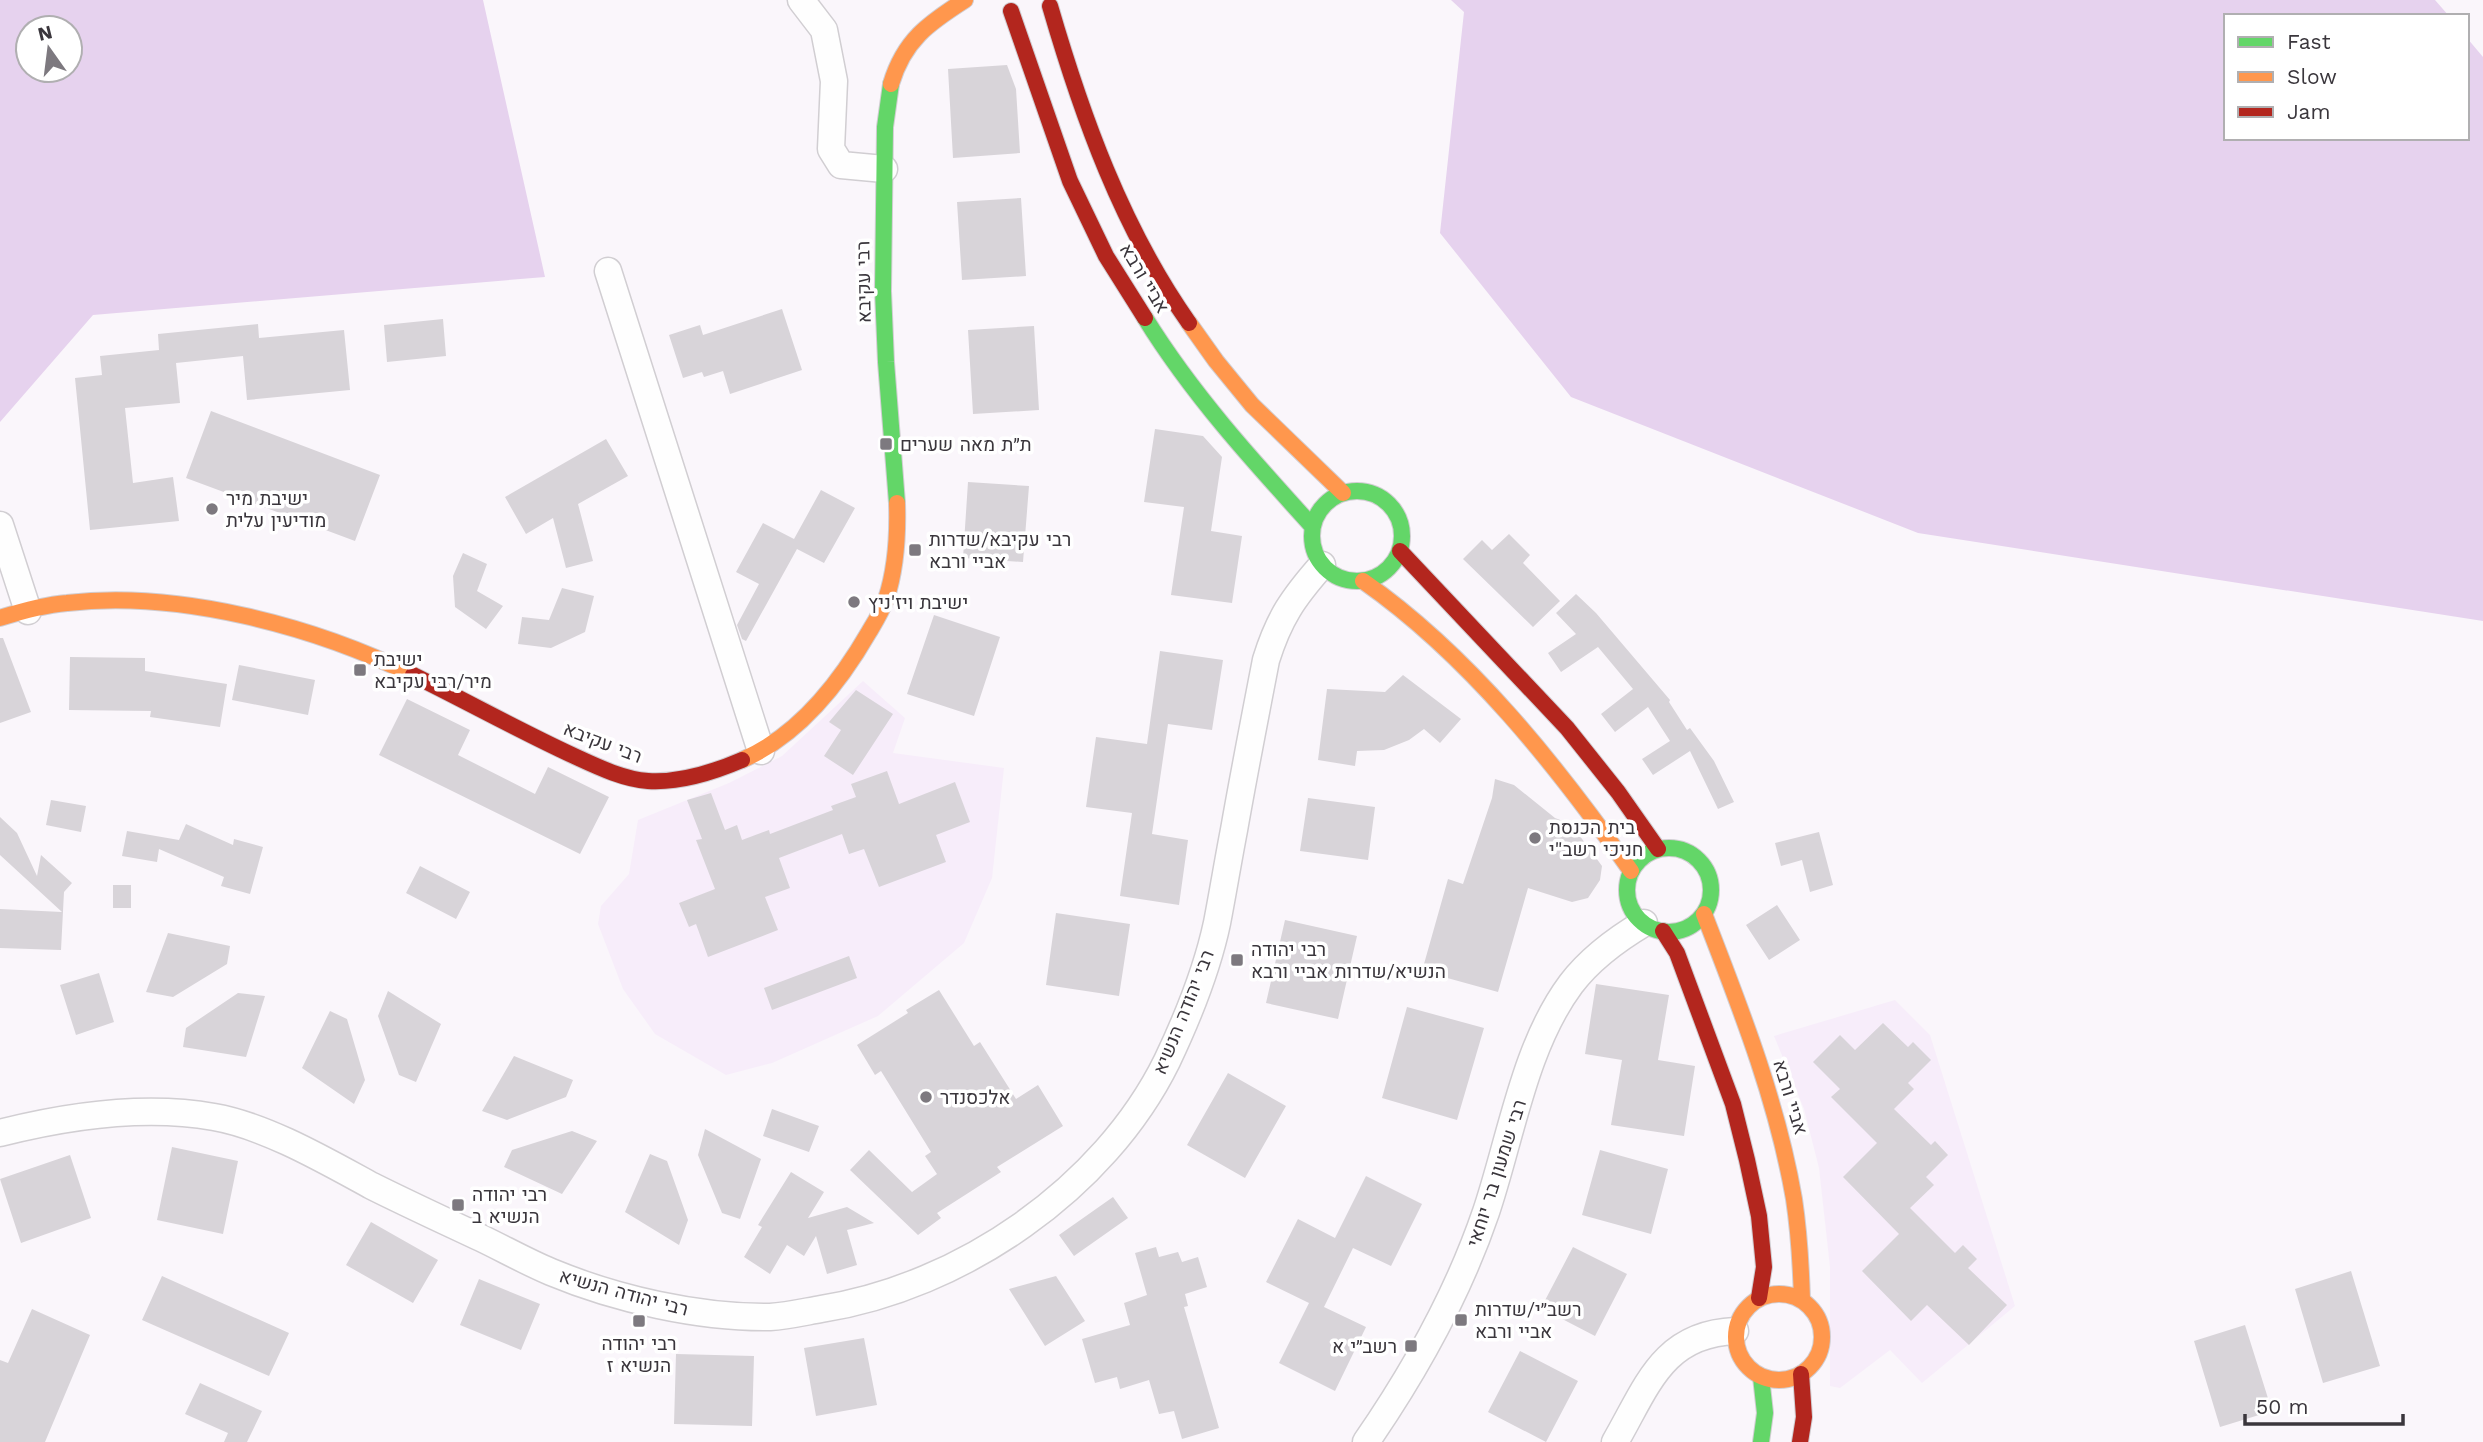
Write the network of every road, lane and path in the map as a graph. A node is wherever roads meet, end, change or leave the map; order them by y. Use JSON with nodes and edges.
{"nodes":[{"id":1,"x":801,"y":0,"type":"edge"},
{"id":2,"x":965,"y":0,"type":"edge"},
{"id":3,"x":995,"y":1,"type":"edge"},
{"id":4,"x":1043,"y":8,"type":"edge"},
{"id":5,"x":1010,"y":11,"type":"junction"},
{"id":6,"x":884,"y":169,"type":"junction"},
{"id":7,"x":608,"y":271,"type":"dead end"},
{"id":8,"x":1343,"y":493,"type":"junction"},
{"id":9,"x":0,"y":525,"type":"edge"},
{"id":10,"x":1312,"y":526,"type":"junction"},
{"id":11,"x":1400,"y":551,"type":"junction"},
{"id":12,"x":1322,"y":565,"type":"junction"},
{"id":13,"x":1363,"y":581,"type":"junction"},
{"id":14,"x":28,"y":611,"type":"junction"},
{"id":15,"x":0,"y":618,"type":"edge"},
{"id":16,"x":761,"y":751,"type":"junction"},
{"id":17,"x":1658,"y":849,"type":"junction"},
{"id":18,"x":1631,"y":871,"type":"junction"},
{"id":19,"x":1704,"y":914,"type":"junction"},
{"id":20,"x":1654,"y":927,"type":"junction"},
{"id":21,"x":0,"y":1133,"type":"edge"},
{"id":22,"x":1759,"y":1298,"type":"junction"},
{"id":23,"x":1802,"y":1300,"type":"junction"},
{"id":24,"x":1735,"y":1331,"type":"junction"},
{"id":25,"x":1801,"y":1374,"type":"junction"},
{"id":26,"x":1761,"y":1377,"type":"junction"},
{"id":27,"x":1366,"y":1442,"type":"edge"},
{"id":28,"x":1615,"y":1442,"type":"edge"},
{"id":29,"x":1761,"y":1442,"type":"edge"},
{"id":30,"x":1800,"y":1442,"type":"edge"}],
"edges":[{"from":1,"to":6,"type":"street"},
{"from":2,"to":6,"type":"street","name":"רבי עקיבא"},
{"from":3,"to":5,"type":"street"},
{"from":4,"to":5,"type":"street"},
{"from":4,"to":8,"type":"street","name":"אביי ורבא"},
{"from":5,"to":10,"type":"street","name":"אביי ורבא"},
{"from":6,"to":16,"type":"street","name":"רבי עקיבא"},
{"from":7,"to":16,"type":"street"},
{"from":8,"to":10,"type":"street"},
{"from":8,"to":11,"type":"street"},
{"from":9,"to":14,"type":"street"},
{"from":10,"to":12,"type":"street"},
{"from":11,"to":13,"type":"street"},
{"from":11,"to":17,"type":"street"},
{"from":12,"to":13,"type":"street"},
{"from":12,"to":21,"type":"street","name":"רבי יהודה הנשיא"},
{"from":13,"to":18,"type":"street"},
{"from":14,"to":15,"type":"street","name":"רבי עקיבא"},
{"from":14,"to":16,"type":"street","name":"רבי עקיבא"},
{"from":17,"to":18,"type":"street"},
{"from":17,"to":19,"type":"street"},
{"from":18,"to":20,"type":"street"},
{"from":19,"to":20,"type":"street"},
{"from":19,"to":23,"type":"street","name":"אביי ורבא"},
{"from":20,"to":22,"type":"street"},
{"from":20,"to":27,"type":"street","name":"רבי שמעון בר יוחאי"},
{"from":22,"to":23,"type":"street"},
{"from":22,"to":24,"type":"street"},
{"from":23,"to":25,"type":"street"},
{"from":24,"to":26,"type":"street"},
{"from":24,"to":28,"type":"street"},
{"from":25,"to":26,"type":"street"},
{"from":25,"to":30,"type":"street"},
{"from":26,"to":29,"type":"street"}]}
